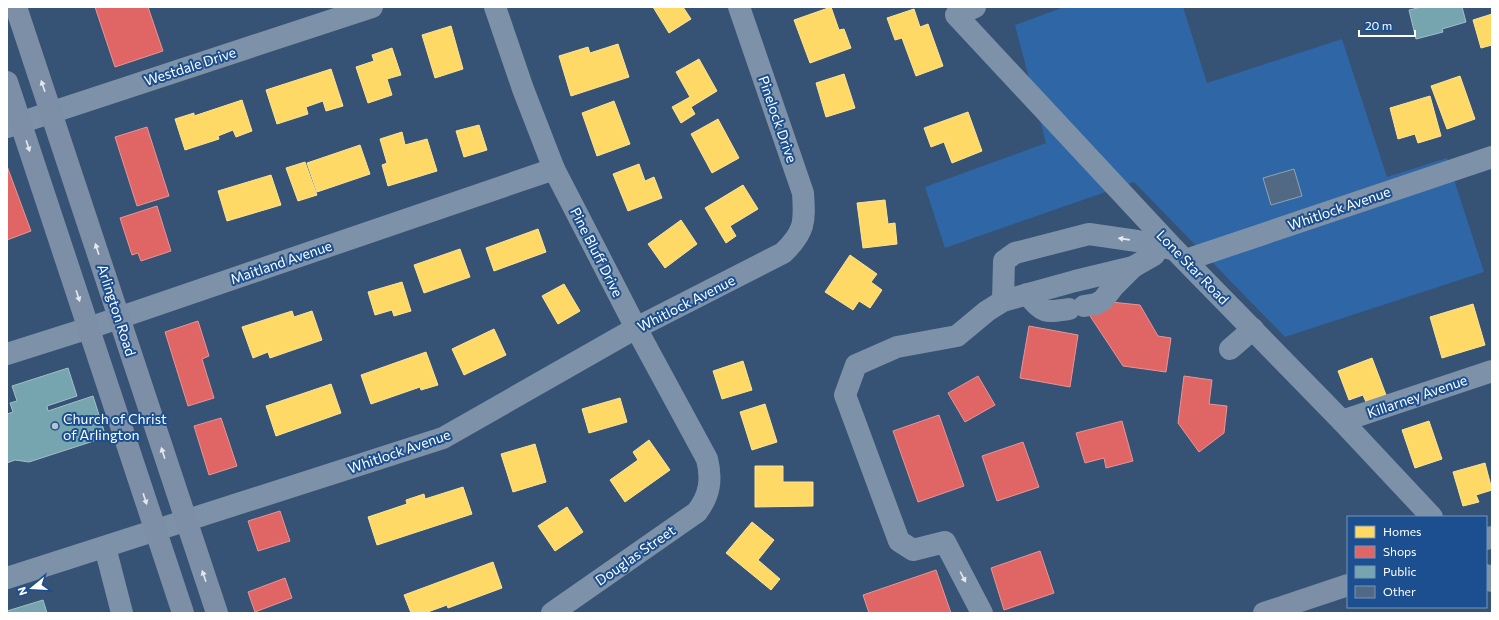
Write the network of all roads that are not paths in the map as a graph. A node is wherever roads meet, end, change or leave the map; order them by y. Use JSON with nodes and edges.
{"nodes":[{"id":1,"x":16,"y":7,"type":"edge"},
{"id":2,"x":372,"y":7,"type":"edge"},
{"id":3,"x":495,"y":7,"type":"edge"},
{"id":4,"x":739,"y":7,"type":"edge"},
{"id":5,"x":966,"y":11,"type":"edge"},
{"id":6,"x":7,"y":82,"type":"edge"},
{"id":7,"x":52,"y":111,"type":"junction"},
{"id":8,"x":14,"y":124,"type":"edge"},
{"id":9,"x":1492,"y":156,"type":"edge"},
{"id":10,"x":554,"y":169,"type":"junction"},
{"id":11,"x":800,"y":232,"type":"joint"},
{"id":12,"x":1168,"y":252,"type":"junction"},
{"id":13,"x":1132,"y":267,"type":"junction"},
{"id":14,"x":1027,"y":294,"type":"junction"},
{"id":15,"x":1003,"y":301,"type":"junction"},
{"id":16,"x":119,"y":317,"type":"junction"},
{"id":17,"x":89,"y":328,"type":"junction"},
{"id":18,"x":636,"y":328,"type":"junction"},
{"id":19,"x":1253,"y":329,"type":"junction"},
{"id":20,"x":1230,"y":349,"type":"dead end"},
{"id":21,"x":7,"y":354,"type":"edge"},
{"id":22,"x":1492,"y":371,"type":"edge"},
{"id":23,"x":1342,"y":421,"type":"junction"},
{"id":24,"x":708,"y":490,"type":"joint"},
{"id":25,"x":1431,"y":516,"type":"edge"},
{"id":26,"x":185,"y":520,"type":"junction"},
{"id":27,"x":156,"y":531,"type":"junction"},
{"id":28,"x":105,"y":547,"type":"junction"},
{"id":29,"x":7,"y":578,"type":"edge"},
{"id":30,"x":1347,"y":585,"type":"edge"},
{"id":31,"x":122,"y":613,"type":"edge"},
{"id":32,"x":183,"y":613,"type":"edge"},
{"id":33,"x":216,"y":613,"type":"edge"},
{"id":34,"x":552,"y":613,"type":"edge"},
{"id":35,"x":982,"y":613,"type":"edge"},
{"id":36,"x":1264,"y":613,"type":"edge"}],
"edges":[{"from":7,"to":1,"type":"main road","name":"Arlington Road","one_way":true},
{"from":2,"to":7,"type":"street","name":"Westdale Drive"},
{"from":3,"to":10,"type":"street","name":"Pine Bluff Drive"},
{"from":4,"to":11,"type":"street","name":"Pinelock Drive"},
{"from":5,"to":12,"type":"street","name":"Lone Star Road"},
{"from":6,"to":8,"type":"main road"},
{"from":7,"to":8,"type":"street","name":"Westdale Drive"},
{"from":16,"to":7,"type":"main road","name":"Arlington Road","one_way":true},
{"from":8,"to":17,"type":"main road","one_way":true},
{"from":9,"to":12,"type":"street","name":"Whitlock Avenue"},
{"from":10,"to":16,"type":"street","name":"Maitland Avenue"},
{"from":10,"to":18,"type":"street","name":"Pine Bluff Drive"},
{"from":11,"to":18,"type":"street","name":"Whitlock Avenue"},
{"from":12,"to":13,"type":"street","name":"Whitlock Avenue"},
{"from":12,"to":15,"type":"street","one_way":true},
{"from":12,"to":19,"type":"street","name":"Lone Star Road"},
{"from":13,"to":14,"type":"street"},
{"from":13,"to":14,"type":"street"},
{"from":14,"to":15,"type":"street"},
{"from":15,"to":35,"type":"street","one_way":true},
{"from":16,"to":17,"type":"street","name":"Maitland Avenue"},
{"from":26,"to":16,"type":"main road","name":"Arlington Road","one_way":true},
{"from":17,"to":21,"type":"street","name":"Maitland Avenue"},
{"from":17,"to":27,"type":"main road","one_way":true},
{"from":18,"to":24,"type":"street","name":"Pine Bluff Drive"},
{"from":18,"to":26,"type":"street","name":"Whitlock Avenue"},
{"from":19,"to":20,"type":"street"},
{"from":19,"to":23,"type":"street","name":"Lone Star Road"},
{"from":22,"to":23,"type":"street","name":"Killarney Avenue"},
{"from":23,"to":25,"type":"street","name":"Lone Star Road"},
{"from":24,"to":34,"type":"street","name":"Douglas Street"},
{"from":26,"to":27,"type":"street","name":"Whitlock Avenue"},
{"from":33,"to":26,"type":"main road","name":"Arlington Road","one_way":true},
{"from":27,"to":28,"type":"street","name":"Whitlock Avenue"},
{"from":27,"to":32,"type":"main road"},
{"from":28,"to":29,"type":"street","name":"Whitlock Avenue"},
{"from":28,"to":31,"type":"street"},
{"from":30,"to":36,"type":"main road"}]}
